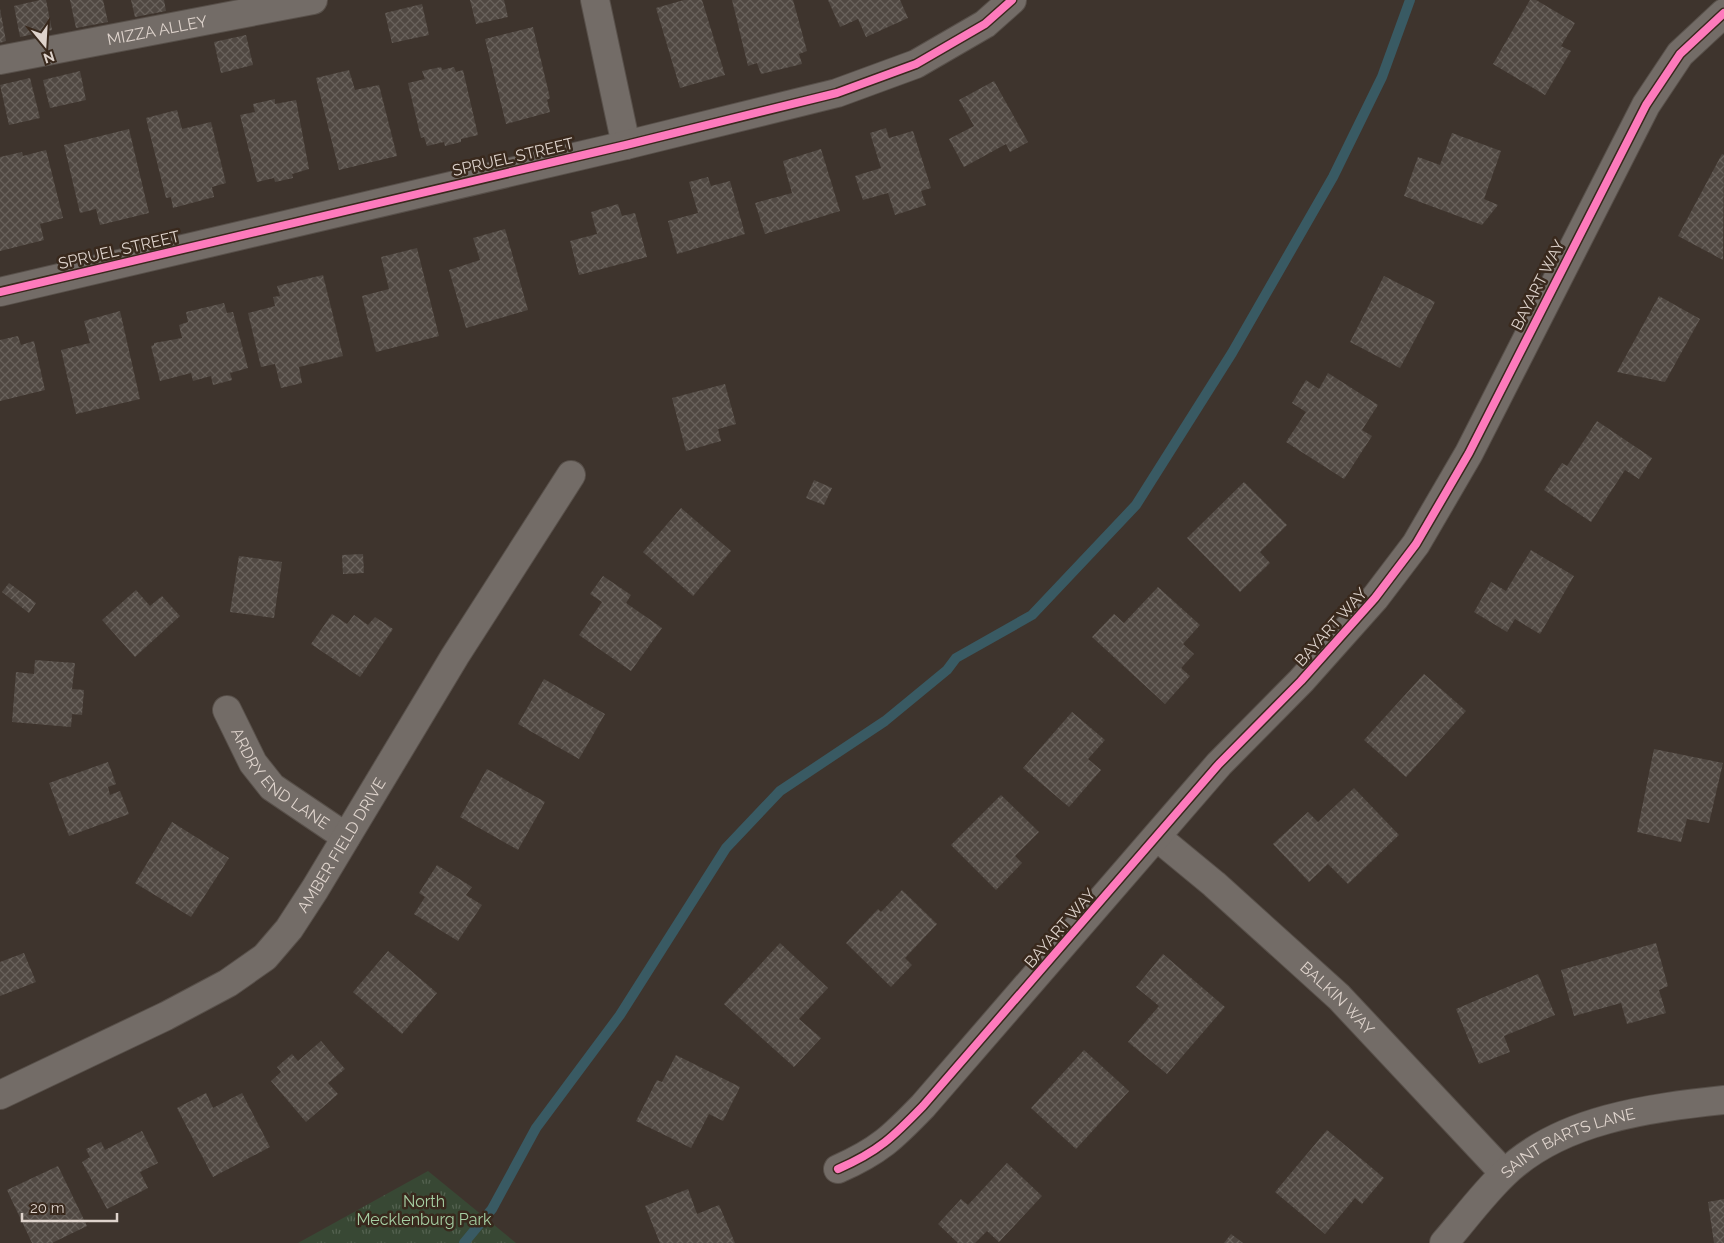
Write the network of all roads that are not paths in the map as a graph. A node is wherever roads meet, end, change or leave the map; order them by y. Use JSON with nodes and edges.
{"nodes":[{"id":1,"x":313,"y":0,"type":"edge"},
{"id":2,"x":595,"y":0,"type":"edge"},
{"id":3,"x":1012,"y":0,"type":"edge"},
{"id":4,"x":1724,"y":13,"type":"edge"},
{"id":5,"x":0,"y":60,"type":"edge"},
{"id":6,"x":626,"y":145,"type":"junction"},
{"id":7,"x":0,"y":292,"type":"edge"},
{"id":8,"x":571,"y":476,"type":"dead end"},
{"id":9,"x":227,"y":710,"type":"dead end"},
{"id":10,"x":346,"y":837,"type":"junction"},
{"id":11,"x":1157,"y":837,"type":"junction"},
{"id":12,"x":0,"y":1096,"type":"edge"},
{"id":13,"x":1724,"y":1100,"type":"edge"},
{"id":14,"x":838,"y":1169,"type":"dead end"},
{"id":15,"x":1504,"y":1173,"type":"junction"},
{"id":16,"x":1444,"y":1243,"type":"edge"}],
"edges":[{"from":1,"to":5,"type":"street","name":"MIZZA ALLEY"},
{"from":2,"to":6,"type":"street"},
{"from":3,"to":6,"type":"street","name":"SPRUEL STREET"},
{"from":4,"to":11,"type":"street","name":"BAYART WAY"},
{"from":6,"to":7,"type":"street","name":"SPRUEL STREET"},
{"from":8,"to":10,"type":"street","name":"AMBER FIELD DRIVE"},
{"from":9,"to":10,"type":"street","name":"ARDRY END LANE"},
{"from":10,"to":12,"type":"street","name":"AMBER FIELD DRIVE"},
{"from":11,"to":14,"type":"street","name":"BAYART WAY"},
{"from":11,"to":15,"type":"street","name":"BALKIN WAY"},
{"from":13,"to":15,"type":"street","name":"SAINT BARTS LANE"},
{"from":15,"to":16,"type":"street","name":"SAINT BARTS LANE"}]}
